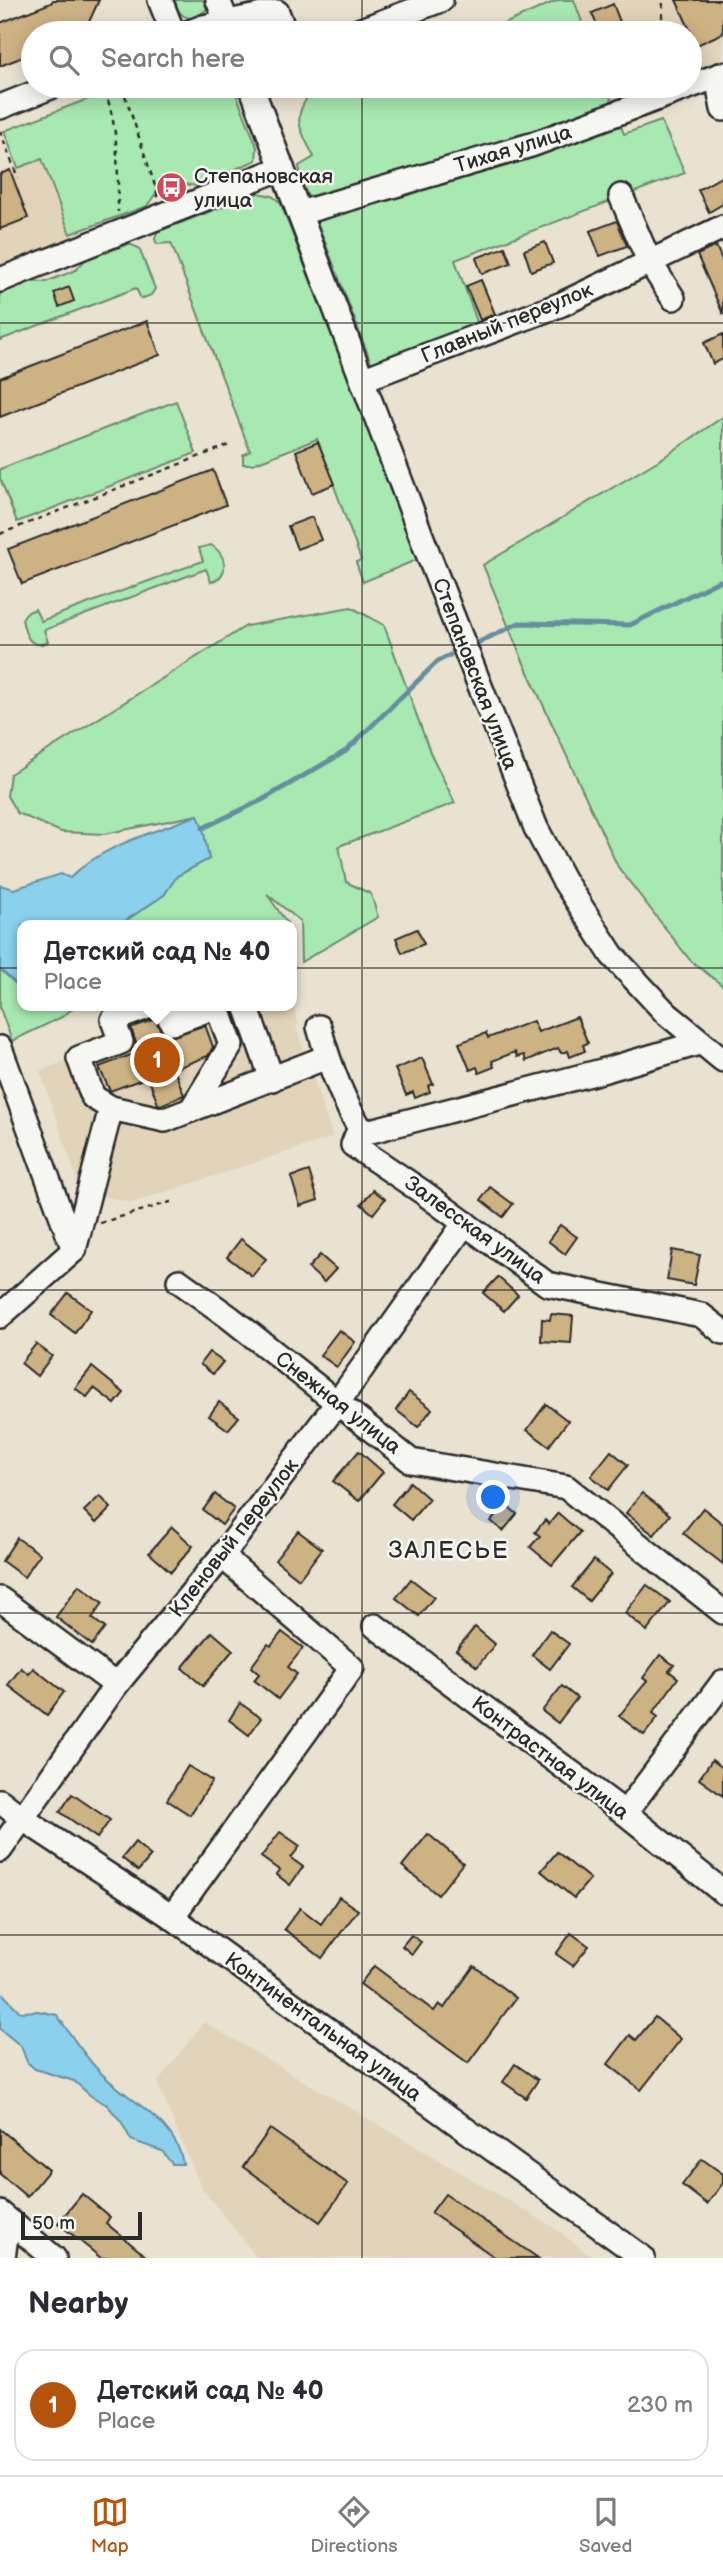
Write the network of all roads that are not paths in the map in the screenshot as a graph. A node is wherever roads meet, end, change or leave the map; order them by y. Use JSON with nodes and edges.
{"nodes":[{"id":1,"x":160,"y":0,"type":"edge"},
{"id":2,"x":218,"y":0,"type":"edge"},
{"id":3,"x":441,"y":0,"type":"edge"},
{"id":4,"x":168,"y":21,"type":"edge"},
{"id":5,"x":226,"y":21,"type":"edge"},
{"id":6,"x":250,"y":21,"type":"edge"},
{"id":7,"x":280,"y":21,"type":"edge"},
{"id":8,"x":385,"y":21,"type":"edge"},
{"id":9,"x":720,"y":76,"type":"edge"},
{"id":10,"x":702,"y":83,"type":"edge"},
{"id":11,"x":23,"y":98,"type":"edge"},
{"id":12,"x":256,"y":98,"type":"edge"},
{"id":13,"x":660,"y":98,"type":"edge"},
{"id":14,"x":0,"y":107,"type":"edge"},
{"id":15,"x":723,"y":109,"type":"edge"},
{"id":16,"x":282,"y":168,"type":"junction"},
{"id":17,"x":621,"y":196,"type":"dead end"},
{"id":18,"x":300,"y":213,"type":"junction"},
{"id":19,"x":723,"y":227,"type":"edge"},
{"id":20,"x":649,"y":261,"type":"junction"},
{"id":21,"x":0,"y":279,"type":"edge"},
{"id":22,"x":673,"y":298,"type":"dead end"},
{"id":23,"x":364,"y":379,"type":"junction"},
{"id":24,"x":137,"y":1011,"type":"edge"},
{"id":25,"x":167,"y":1011,"type":"edge"},
{"id":26,"x":203,"y":1011,"type":"edge"},
{"id":27,"x":218,"y":1011,"type":"edge"},
{"id":28,"x":248,"y":1011,"type":"edge"},
{"id":29,"x":319,"y":1027,"type":"dead end"},
{"id":30,"x":699,"y":1043,"type":"junction"},
{"id":31,"x":0,"y":1048,"type":"edge"},
{"id":32,"x":327,"y":1058,"type":"junction"},
{"id":33,"x":723,"y":1060,"type":"edge"},
{"id":34,"x":272,"y":1079,"type":"junction"},
{"id":35,"x":111,"y":1108,"type":"junction"},
{"id":36,"x":191,"y":1110,"type":"junction"},
{"id":37,"x":358,"y":1139,"type":"junction"},
{"id":38,"x":465,"y":1223,"type":"junction"},
{"id":39,"x":77,"y":1239,"type":"junction"},
{"id":40,"x":179,"y":1281,"type":"dead end"},
{"id":41,"x":0,"y":1316,"type":"edge"},
{"id":42,"x":723,"y":1332,"type":"edge"},
{"id":43,"x":338,"y":1402,"type":"junction"},
{"id":44,"x":222,"y":1556,"type":"junction"},
{"id":45,"x":0,"y":1599,"type":"edge"},
{"id":46,"x":723,"y":1612,"type":"edge"},
{"id":47,"x":375,"y":1626,"type":"dead end"},
{"id":48,"x":723,"y":1682,"type":"edge"},
{"id":49,"x":116,"y":1685,"type":"junction"},
{"id":50,"x":0,"y":1801,"type":"edge"},
{"id":51,"x":625,"y":1814,"type":"junction"},
{"id":52,"x":23,"y":1819,"type":"junction"},
{"id":53,"x":0,"y":1850,"type":"edge"},
{"id":54,"x":723,"y":1892,"type":"edge"},
{"id":55,"x":172,"y":1917,"type":"junction"},
{"id":56,"x":4,"y":2217,"type":"edge"},
{"id":57,"x":3,"y":2258,"type":"edge"},
{"id":58,"x":54,"y":2258,"type":"edge"},
{"id":59,"x":643,"y":2258,"type":"edge"}],
"edges":[{"from":1,"to":4,"type":"street"},
{"from":2,"to":5,"type":"street"},
{"from":3,"to":8,"type":"street"},
{"from":6,"to":7,"type":"street"},
{"from":9,"to":10,"type":"street","name":"Тихая улица"},
{"from":9,"to":15,"type":"street"},
{"from":11,"to":14,"type":"street"},
{"from":12,"to":16,"type":"street","name":"Степановская улица"},
{"from":13,"to":18,"type":"street","name":"Тихая улица"},
{"from":16,"to":18,"type":"street","name":"Степановская улица"},
{"from":16,"to":21,"type":"street"},
{"from":17,"to":20,"type":"street"},
{"from":18,"to":23,"type":"street","name":"Степановская улица"},
{"from":19,"to":20,"type":"street","name":"Главный переулок"},
{"from":20,"to":22,"type":"street"},
{"from":20,"to":23,"type":"street","name":"Главный переулок"},
{"from":23,"to":30,"type":"street","name":"Степановская улица"},
{"from":24,"to":35,"type":"street"},
{"from":25,"to":26,"type":"street"},
{"from":27,"to":36,"type":"street"},
{"from":28,"to":34,"type":"street"},
{"from":29,"to":32,"type":"street"},
{"from":30,"to":33,"type":"street","name":"Степановская улица"},
{"from":30,"to":37,"type":"street"},
{"from":31,"to":39,"type":"street"},
{"from":32,"to":34,"type":"street"},
{"from":32,"to":37,"type":"street"},
{"from":34,"to":36,"type":"street"},
{"from":35,"to":36,"type":"street"},
{"from":35,"to":39,"type":"street"},
{"from":37,"to":38,"type":"street","name":"Залесская улица"},
{"from":38,"to":42,"type":"street","name":"Залесская улица"},
{"from":38,"to":43,"type":"street","name":"Кленовый переулок"},
{"from":39,"to":41,"type":"street"},
{"from":40,"to":43,"type":"street","name":"Снежная улица"},
{"from":43,"to":44,"type":"street","name":"Кленовый переулок"},
{"from":43,"to":46,"type":"street","name":"Снежная улица"},
{"from":44,"to":49,"type":"street","name":"Кленовый переулок"},
{"from":44,"to":55,"type":"street"},
{"from":45,"to":49,"type":"street"},
{"from":47,"to":51,"type":"street","name":"Контрастная улица"},
{"from":48,"to":51,"type":"street"},
{"from":49,"to":52,"type":"street","name":"Кленовый переулок"},
{"from":50,"to":52,"type":"street","name":"Континентальная улица"},
{"from":51,"to":54,"type":"street","name":"Контрастная улица"},
{"from":52,"to":53,"type":"street","name":"Кленовый переулок"},
{"from":52,"to":55,"type":"street","name":"Континентальная улица"},
{"from":55,"to":59,"type":"street","name":"Континентальная улица"},
{"from":56,"to":57,"type":"street"},
{"from":56,"to":58,"type":"street"}]}
